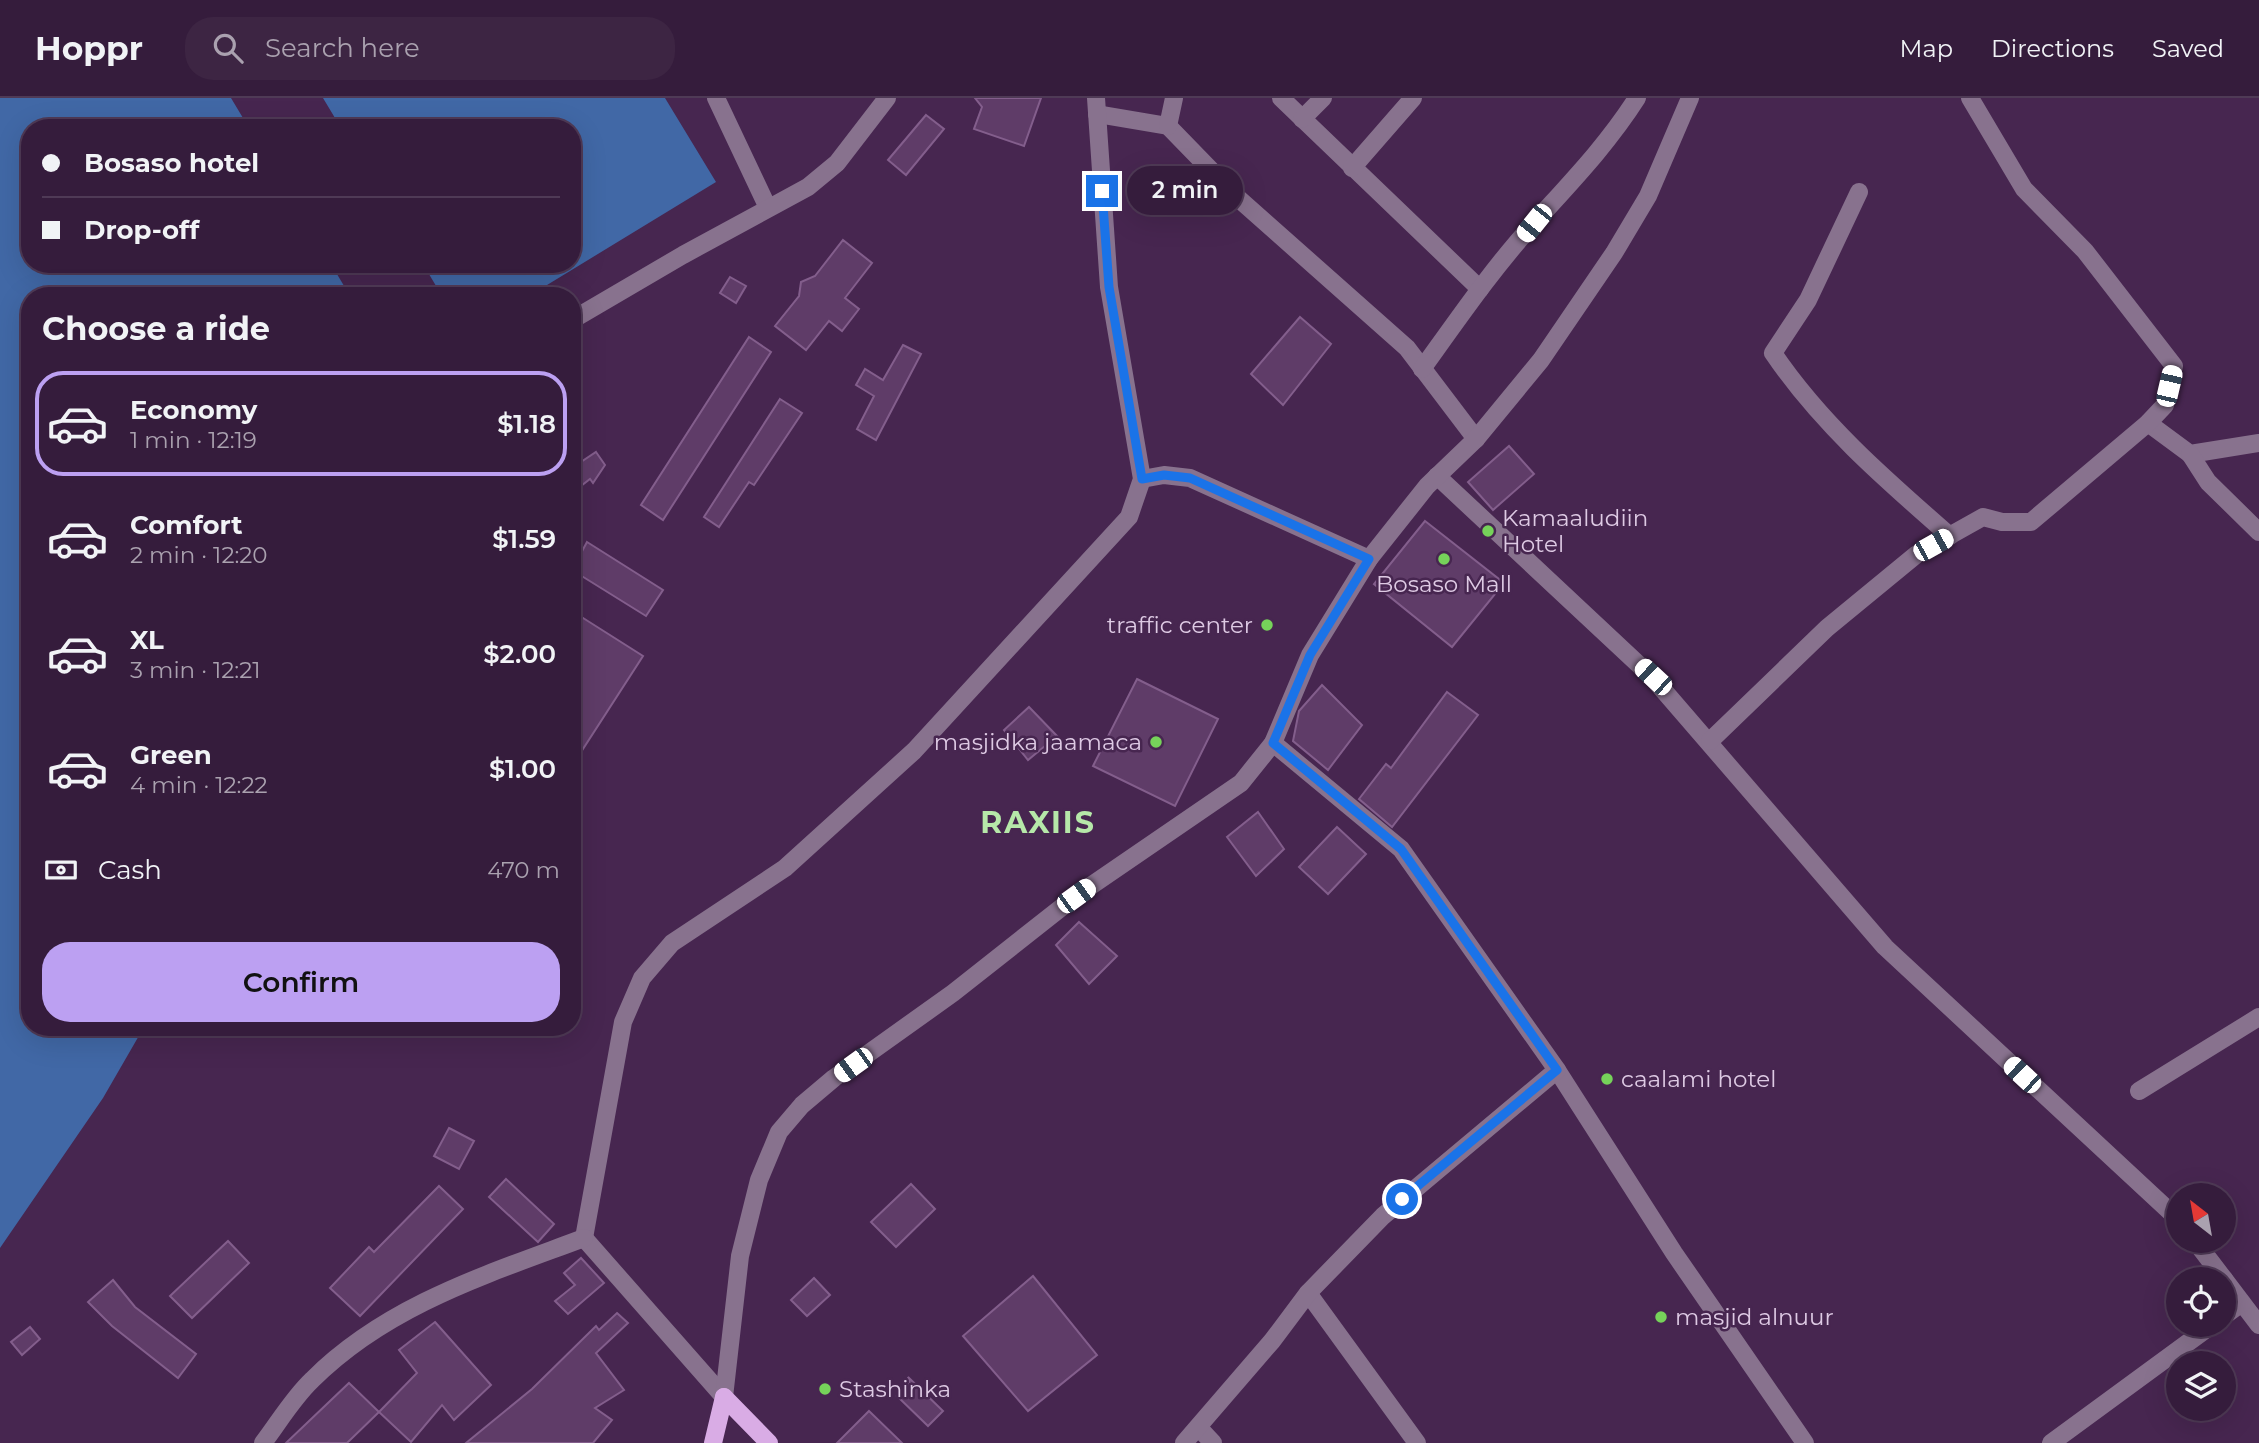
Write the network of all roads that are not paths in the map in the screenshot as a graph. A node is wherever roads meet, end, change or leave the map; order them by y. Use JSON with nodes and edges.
{"nodes":[{"id":1,"x":716,"y":98,"type":"edge"},
{"id":2,"x":887,"y":98,"type":"edge"},
{"id":3,"x":1174,"y":98,"type":"edge"},
{"id":4,"x":1281,"y":98,"type":"edge"},
{"id":5,"x":1323,"y":98,"type":"edge"},
{"id":6,"x":1413,"y":98,"type":"edge"},
{"id":7,"x":1637,"y":98,"type":"edge"},
{"id":8,"x":1970,"y":98,"type":"edge"},
{"id":9,"x":1684,"y":101,"type":"edge"},
{"id":10,"x":1097,"y":106,"type":"edge"},
{"id":11,"x":1302,"y":119,"type":"junction"},
{"id":12,"x":1168,"y":126,"type":"junction"},
{"id":13,"x":1352,"y":168,"type":"junction"},
{"id":14,"x":1859,"y":192,"type":"dead end"},
{"id":15,"x":768,"y":208,"type":"junction"},
{"id":16,"x":1480,"y":289,"type":"junction"},
{"id":17,"x":581,"y":315,"type":"edge"},
{"id":18,"x":1422,"y":369,"type":"junction"},
{"id":19,"x":2148,"y":423,"type":"junction"},
{"id":20,"x":1476,"y":439,"type":"junction"},
{"id":21,"x":2259,"y":443,"type":"edge"},
{"id":22,"x":2190,"y":454,"type":"junction"},
{"id":23,"x":1437,"y":477,"type":"junction"},
{"id":24,"x":1142,"y":479,"type":"junction"},
{"id":25,"x":2259,"y":532,"type":"edge"},
{"id":26,"x":1950,"y":536,"type":"junction"},
{"id":27,"x":1369,"y":559,"type":"junction"},
{"id":28,"x":1710,"y":741,"type":"junction"},
{"id":29,"x":1273,"y":743,"type":"junction"},
{"id":30,"x":2259,"y":1017,"type":"edge"},
{"id":31,"x":1557,"y":1070,"type":"junction"},
{"id":32,"x":2139,"y":1091,"type":"dead end"},
{"id":33,"x":2166,"y":1208,"type":"edge"},
{"id":34,"x":584,"y":1238,"type":"junction"},
{"id":35,"x":2204,"y":1253,"type":"edge"},
{"id":36,"x":2215,"y":1267,"type":"edge"},
{"id":37,"x":1308,"y":1293,"type":"junction"},
{"id":38,"x":2236,"y":1295,"type":"edge"},
{"id":39,"x":2242,"y":1303,"type":"junction"},
{"id":40,"x":2236,"y":1307,"type":"edge"},
{"id":41,"x":2259,"y":1325,"type":"edge"},
{"id":42,"x":2196,"y":1337,"type":"edge"},
{"id":43,"x":723,"y":1397,"type":"junction"},
{"id":44,"x":1199,"y":1428,"type":"junction"},
{"id":45,"x":263,"y":1443,"type":"edge"},
{"id":46,"x":713,"y":1443,"type":"edge"},
{"id":47,"x":769,"y":1443,"type":"edge"},
{"id":48,"x":1184,"y":1443,"type":"edge"},
{"id":49,"x":1213,"y":1443,"type":"edge"},
{"id":50,"x":1417,"y":1443,"type":"edge"},
{"id":51,"x":1805,"y":1443,"type":"edge"},
{"id":52,"x":2051,"y":1443,"type":"edge"}],
"edges":[{"from":1,"to":15,"type":"street"},
{"from":2,"to":15,"type":"street"},
{"from":3,"to":12,"type":"street"},
{"from":4,"to":11,"type":"street"},
{"from":5,"to":11,"type":"street"},
{"from":6,"to":13,"type":"street"},
{"from":7,"to":16,"type":"street"},
{"from":8,"to":19,"type":"street"},
{"from":9,"to":20,"type":"street"},
{"from":10,"to":12,"type":"street"},
{"from":10,"to":24,"type":"street"},
{"from":11,"to":13,"type":"street"},
{"from":12,"to":18,"type":"street"},
{"from":13,"to":16,"type":"street"},
{"from":14,"to":26,"type":"street"},
{"from":15,"to":17,"type":"street"},
{"from":16,"to":18,"type":"street"},
{"from":18,"to":20,"type":"street"},
{"from":19,"to":22,"type":"street"},
{"from":19,"to":26,"type":"street"},
{"from":20,"to":23,"type":"street"},
{"from":21,"to":22,"type":"street"},
{"from":22,"to":25,"type":"street"},
{"from":23,"to":27,"type":"street"},
{"from":23,"to":28,"type":"street"},
{"from":24,"to":27,"type":"street"},
{"from":24,"to":34,"type":"street"},
{"from":26,"to":28,"type":"street"},
{"from":27,"to":29,"type":"street"},
{"from":28,"to":33,"type":"street"},
{"from":29,"to":31,"type":"street"},
{"from":29,"to":43,"type":"street"},
{"from":30,"to":32,"type":"street"},
{"from":31,"to":37,"type":"street"},
{"from":31,"to":51,"type":"street"},
{"from":34,"to":43,"type":"street"},
{"from":34,"to":45,"type":"street"},
{"from":35,"to":36,"type":"street"},
{"from":37,"to":44,"type":"street"},
{"from":37,"to":50,"type":"street"},
{"from":38,"to":39,"type":"street"},
{"from":39,"to":40,"type":"street"},
{"from":39,"to":41,"type":"street"},
{"from":42,"to":52,"type":"street"},
{"from":43,"to":46,"type":"main road"},
{"from":43,"to":47,"type":"main road"},
{"from":44,"to":48,"type":"street"},
{"from":44,"to":49,"type":"street"}]}
